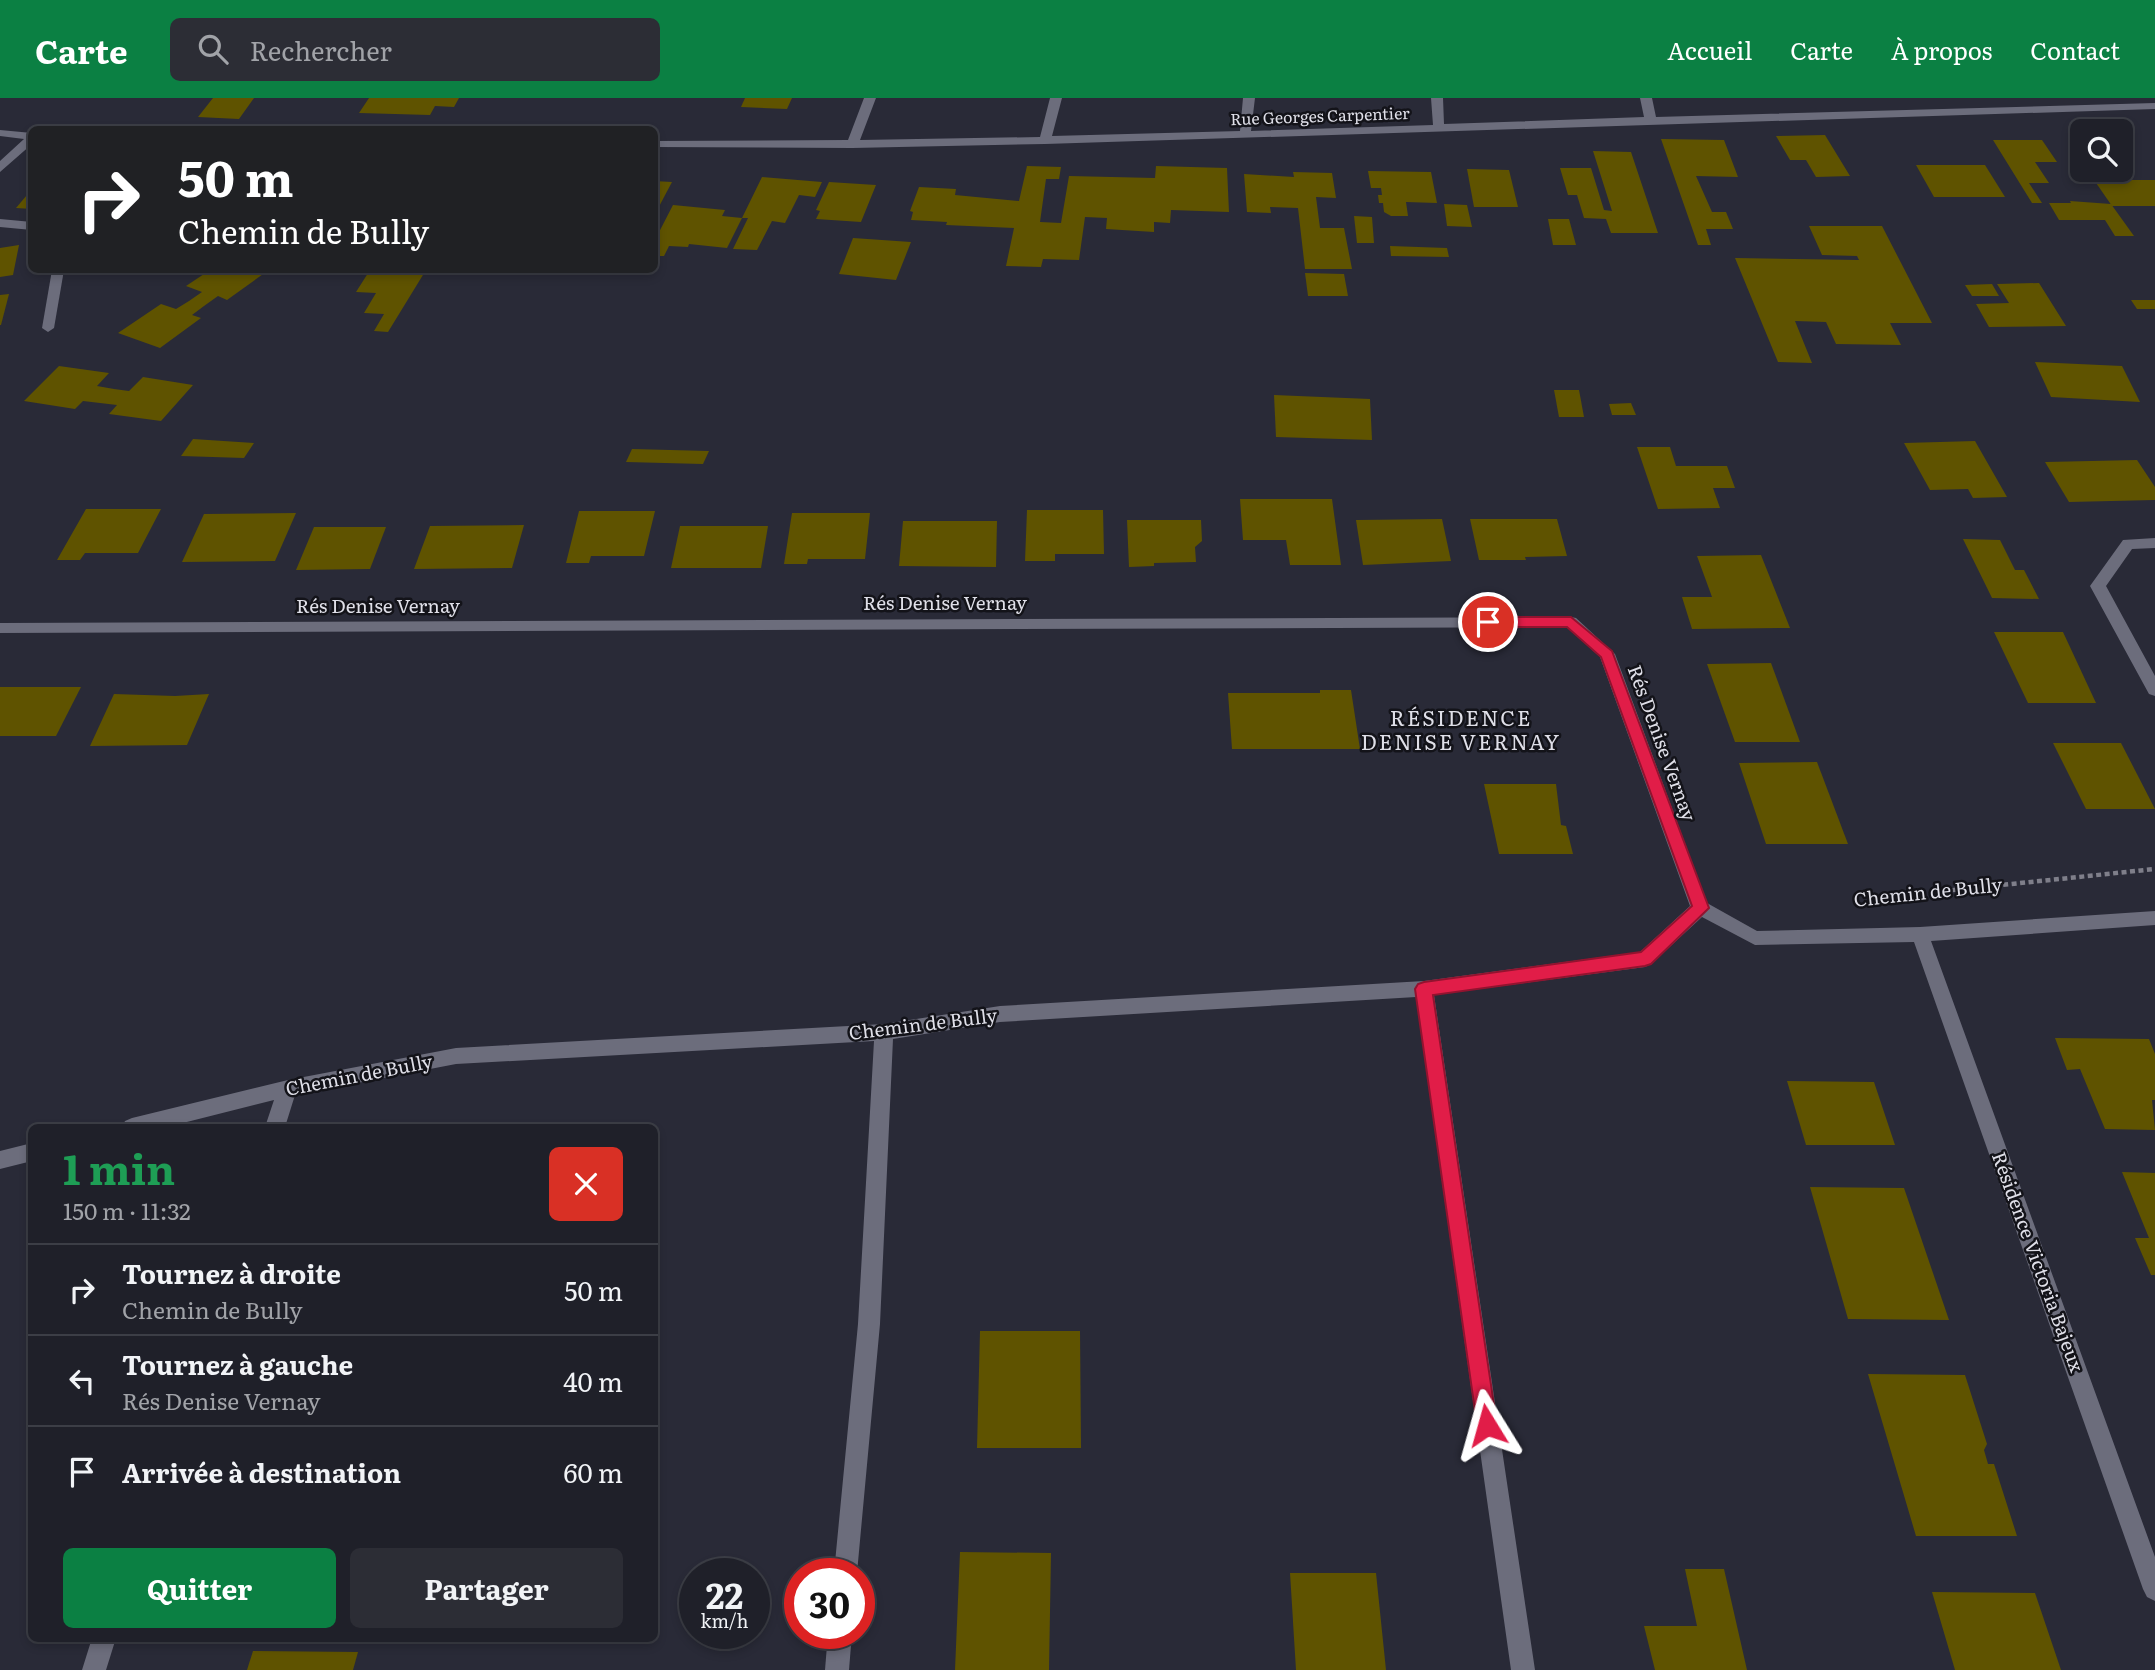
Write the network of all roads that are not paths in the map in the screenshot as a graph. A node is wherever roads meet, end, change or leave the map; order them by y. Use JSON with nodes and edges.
{"nodes":[{"id":1,"x":870,"y":98,"type":"edge"},
{"id":2,"x":1056,"y":98,"type":"edge"},
{"id":3,"x":1249,"y":98,"type":"edge"},
{"id":4,"x":1437,"y":98,"type":"edge"},
{"id":5,"x":1646,"y":98,"type":"edge"},
{"id":6,"x":2155,"y":106,"type":"edge"},
{"id":7,"x":1651,"y":121,"type":"junction"},
{"id":8,"x":1439,"y":128,"type":"junction"},
{"id":9,"x":0,"y":133,"type":"edge"},
{"id":10,"x":1245,"y":133,"type":"junction"},
{"id":11,"x":28,"y":136,"type":"edge"},
{"id":12,"x":28,"y":140,"type":"edge"},
{"id":13,"x":1045,"y":141,"type":"junction"},
{"id":14,"x":658,"y":144,"type":"edge"},
{"id":15,"x":852,"y":145,"type":"junction"},
{"id":16,"x":0,"y":168,"type":"edge"},
{"id":17,"x":0,"y":223,"type":"edge"},
{"id":18,"x":28,"y":226,"type":"edge"},
{"id":19,"x":57,"y":273,"type":"edge"},
{"id":20,"x":48,"y":328,"type":"dead end"},
{"id":21,"x":2155,"y":543,"type":"edge"},
{"id":22,"x":0,"y":628,"type":"edge"},
{"id":23,"x":2155,"y":690,"type":"edge"},
{"id":24,"x":1700,"y":908,"type":"junction"},
{"id":25,"x":2155,"y":918,"type":"edge"},
{"id":26,"x":1920,"y":934,"type":"junction"},
{"id":27,"x":1424,"y":989,"type":"junction"},
{"id":28,"x":884,"y":1032,"type":"junction"},
{"id":29,"x":288,"y":1088,"type":"junction"},
{"id":30,"x":144,"y":1124,"type":"edge"},
{"id":31,"x":276,"y":1124,"type":"edge"},
{"id":32,"x":28,"y":1153,"type":"edge"},
{"id":33,"x":0,"y":1160,"type":"edge"},
{"id":34,"x":847,"y":1558,"type":"edge"},
{"id":35,"x":2155,"y":1589,"type":"edge"},
{"id":36,"x":103,"y":1642,"type":"edge"},
{"id":37,"x":839,"y":1649,"type":"edge"},
{"id":38,"x":94,"y":1670,"type":"edge"},
{"id":39,"x":837,"y":1670,"type":"edge"},
{"id":40,"x":1523,"y":1670,"type":"edge"}],
"edges":[{"from":1,"to":15,"type":"street"},
{"from":2,"to":13,"type":"street"},
{"from":3,"to":10,"type":"street"},
{"from":4,"to":8,"type":"street"},
{"from":5,"to":7,"type":"street"},
{"from":6,"to":7,"type":"street","name":"Rue Georges Carpentier"},
{"from":7,"to":8,"type":"street","name":"Rue Georges Carpentier"},
{"from":8,"to":10,"type":"street","name":"Rue Georges Carpentier"},
{"from":9,"to":11,"type":"street"},
{"from":10,"to":13,"type":"street","name":"Rue Georges Carpentier"},
{"from":12,"to":16,"type":"street"},
{"from":13,"to":15,"type":"street","name":"Rue Georges Carpentier"},
{"from":14,"to":15,"type":"street","name":"Rue Georges Carpentier"},
{"from":17,"to":18,"type":"street"},
{"from":19,"to":20,"type":"street"},
{"from":21,"to":23,"type":"street"},
{"from":22,"to":24,"type":"street","name":"Rés Denise Vernay"},
{"from":24,"to":26,"type":"street","name":"Chemin de Bully"},
{"from":24,"to":27,"type":"street","name":"Chemin de Bully"},
{"from":25,"to":26,"type":"street","name":"Chemin de Bully"},
{"from":26,"to":35,"type":"street","name":"Résidence Victoria Bajeux"},
{"from":27,"to":28,"type":"street","name":"Chemin de Bully"},
{"from":27,"to":40,"type":"street"},
{"from":28,"to":29,"type":"street","name":"Chemin de Bully"},
{"from":28,"to":34,"type":"street"},
{"from":29,"to":30,"type":"street","name":"Chemin de Bully"},
{"from":29,"to":31,"type":"street"},
{"from":32,"to":33,"type":"street"},
{"from":36,"to":38,"type":"street"},
{"from":37,"to":39,"type":"street"}]}
